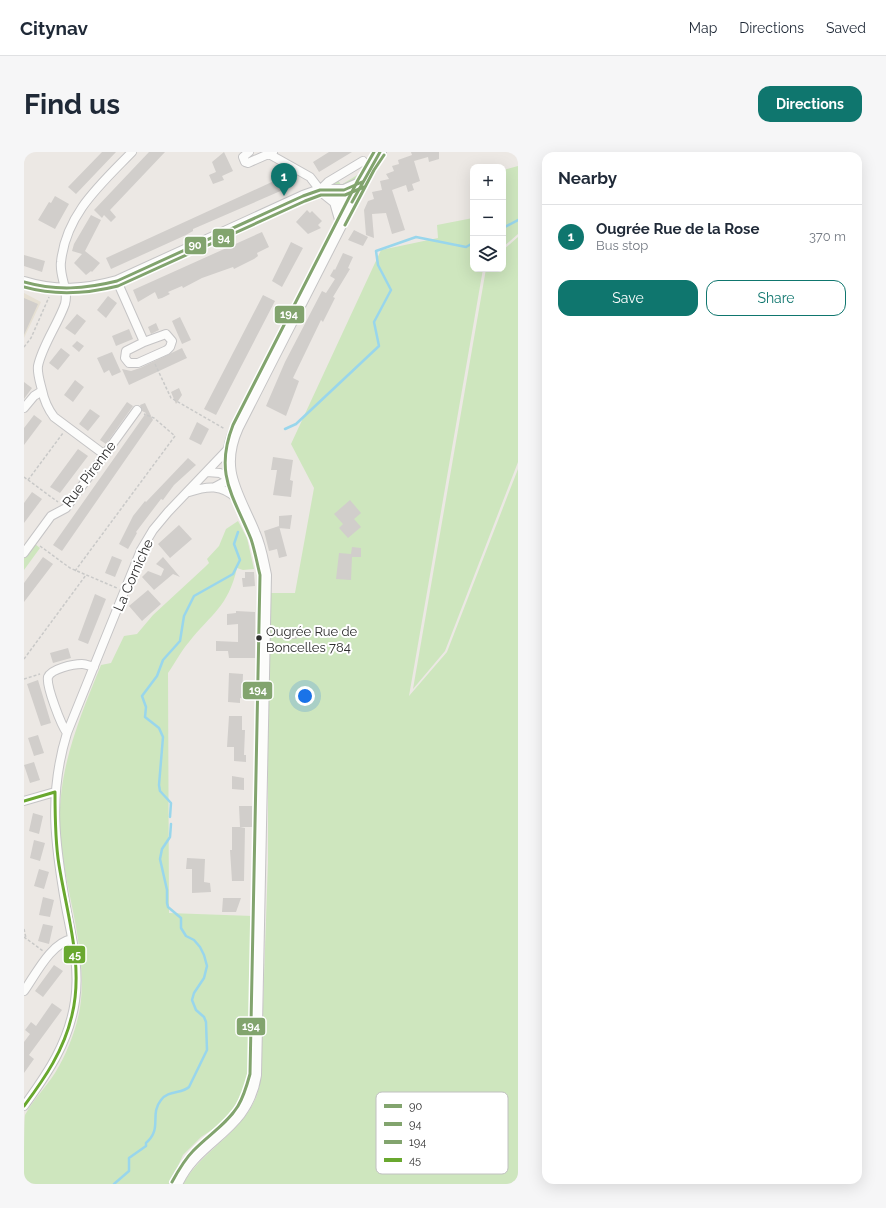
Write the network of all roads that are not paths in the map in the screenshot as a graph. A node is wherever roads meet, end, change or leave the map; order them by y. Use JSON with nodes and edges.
{"nodes":[{"id":1,"x":132,"y":152,"type":"edge"},
{"id":2,"x":249,"y":152,"type":"edge"},
{"id":3,"x":380,"y":152,"type":"edge"},
{"id":4,"x":271,"y":153,"type":"edge"},
{"id":5,"x":363,"y":161,"type":"dead end"},
{"id":6,"x":362,"y":182,"type":"junction"},
{"id":7,"x":320,"y":190,"type":"junction"},
{"id":8,"x":344,"y":190,"type":"junction"},
{"id":9,"x":335,"y":202,"type":"junction"},
{"id":10,"x":352,"y":202,"type":"junction"},
{"id":11,"x":341,"y":223,"type":"junction"},
{"id":12,"x":117,"y":281,"type":"junction"},
{"id":13,"x":24,"y":282,"type":"edge"},
{"id":14,"x":65,"y":290,"type":"junction"},
{"id":15,"x":144,"y":342,"type":"junction"},
{"id":16,"x":42,"y":391,"type":"junction"},
{"id":17,"x":24,"y":408,"type":"edge"},
{"id":18,"x":136,"y":410,"type":"road end"},
{"id":19,"x":231,"y":446,"type":"junction"},
{"id":20,"x":105,"y":456,"type":"junction"},
{"id":21,"x":207,"y":472,"type":"junction"},
{"id":22,"x":230,"y":479,"type":"junction"},
{"id":23,"x":215,"y":487,"type":"junction"},
{"id":24,"x":188,"y":492,"type":"junction"},
{"id":25,"x":237,"y":500,"type":"junction"},
{"id":26,"x":24,"y":553,"type":"edge"},
{"id":27,"x":94,"y":667,"type":"junction"},
{"id":28,"x":67,"y":733,"type":"junction"},
{"id":29,"x":55,"y":792,"type":"junction"},
{"id":30,"x":24,"y":800,"type":"edge"},
{"id":31,"x":72,"y":939,"type":"junction"},
{"id":32,"x":24,"y":991,"type":"edge"},
{"id":33,"x":24,"y":1106,"type":"edge"},
{"id":34,"x":176,"y":1184,"type":"edge"}],
"edges":[{"from":1,"to":14,"type":"street"},
{"from":2,"to":4,"type":"street"},
{"from":3,"to":6,"type":"main road"},
{"from":4,"to":7,"type":"street"},
{"from":5,"to":7,"type":"street"},
{"from":6,"to":8,"type":"street"},
{"from":6,"to":10,"type":"main road"},
{"from":7,"to":8,"type":"street"},
{"from":7,"to":9,"type":"street"},
{"from":7,"to":12,"type":"street"},
{"from":8,"to":10,"type":"street"},
{"from":9,"to":10,"type":"street"},
{"from":9,"to":11,"type":"street"},
{"from":10,"to":11,"type":"main road"},
{"from":11,"to":19,"type":"main road"},
{"from":12,"to":14,"type":"street"},
{"from":12,"to":15,"type":"street"},
{"from":13,"to":14,"type":"street"},
{"from":14,"to":16,"type":"street"},
{"from":15,"to":15,"type":"street"},
{"from":16,"to":17,"type":"street"},
{"from":16,"to":20,"type":"street"},
{"from":18,"to":20,"type":"street","name":"Rue Pirenne"},
{"from":19,"to":21,"type":"street","name":"La Corniche"},
{"from":19,"to":22,"type":"main road"},
{"from":20,"to":26,"type":"street","name":"Rue Pirenne"},
{"from":21,"to":22,"type":"street"},
{"from":21,"to":24,"type":"street","name":"La Corniche"},
{"from":22,"to":23,"type":"street"},
{"from":22,"to":25,"type":"main road"},
{"from":23,"to":24,"type":"street"},
{"from":23,"to":25,"type":"street"},
{"from":24,"to":27,"type":"street","name":"La Corniche"},
{"from":25,"to":34,"type":"main road"},
{"from":27,"to":28,"type":"street","name":"La Corniche"},
{"from":27,"to":28,"type":"street"},
{"from":28,"to":29,"type":"street","name":"La Corniche"},
{"from":29,"to":30,"type":"street"},
{"from":29,"to":31,"type":"street","name":"La Corniche"},
{"from":31,"to":32,"type":"street"},
{"from":31,"to":33,"type":"street","name":"La Corniche"}]}
